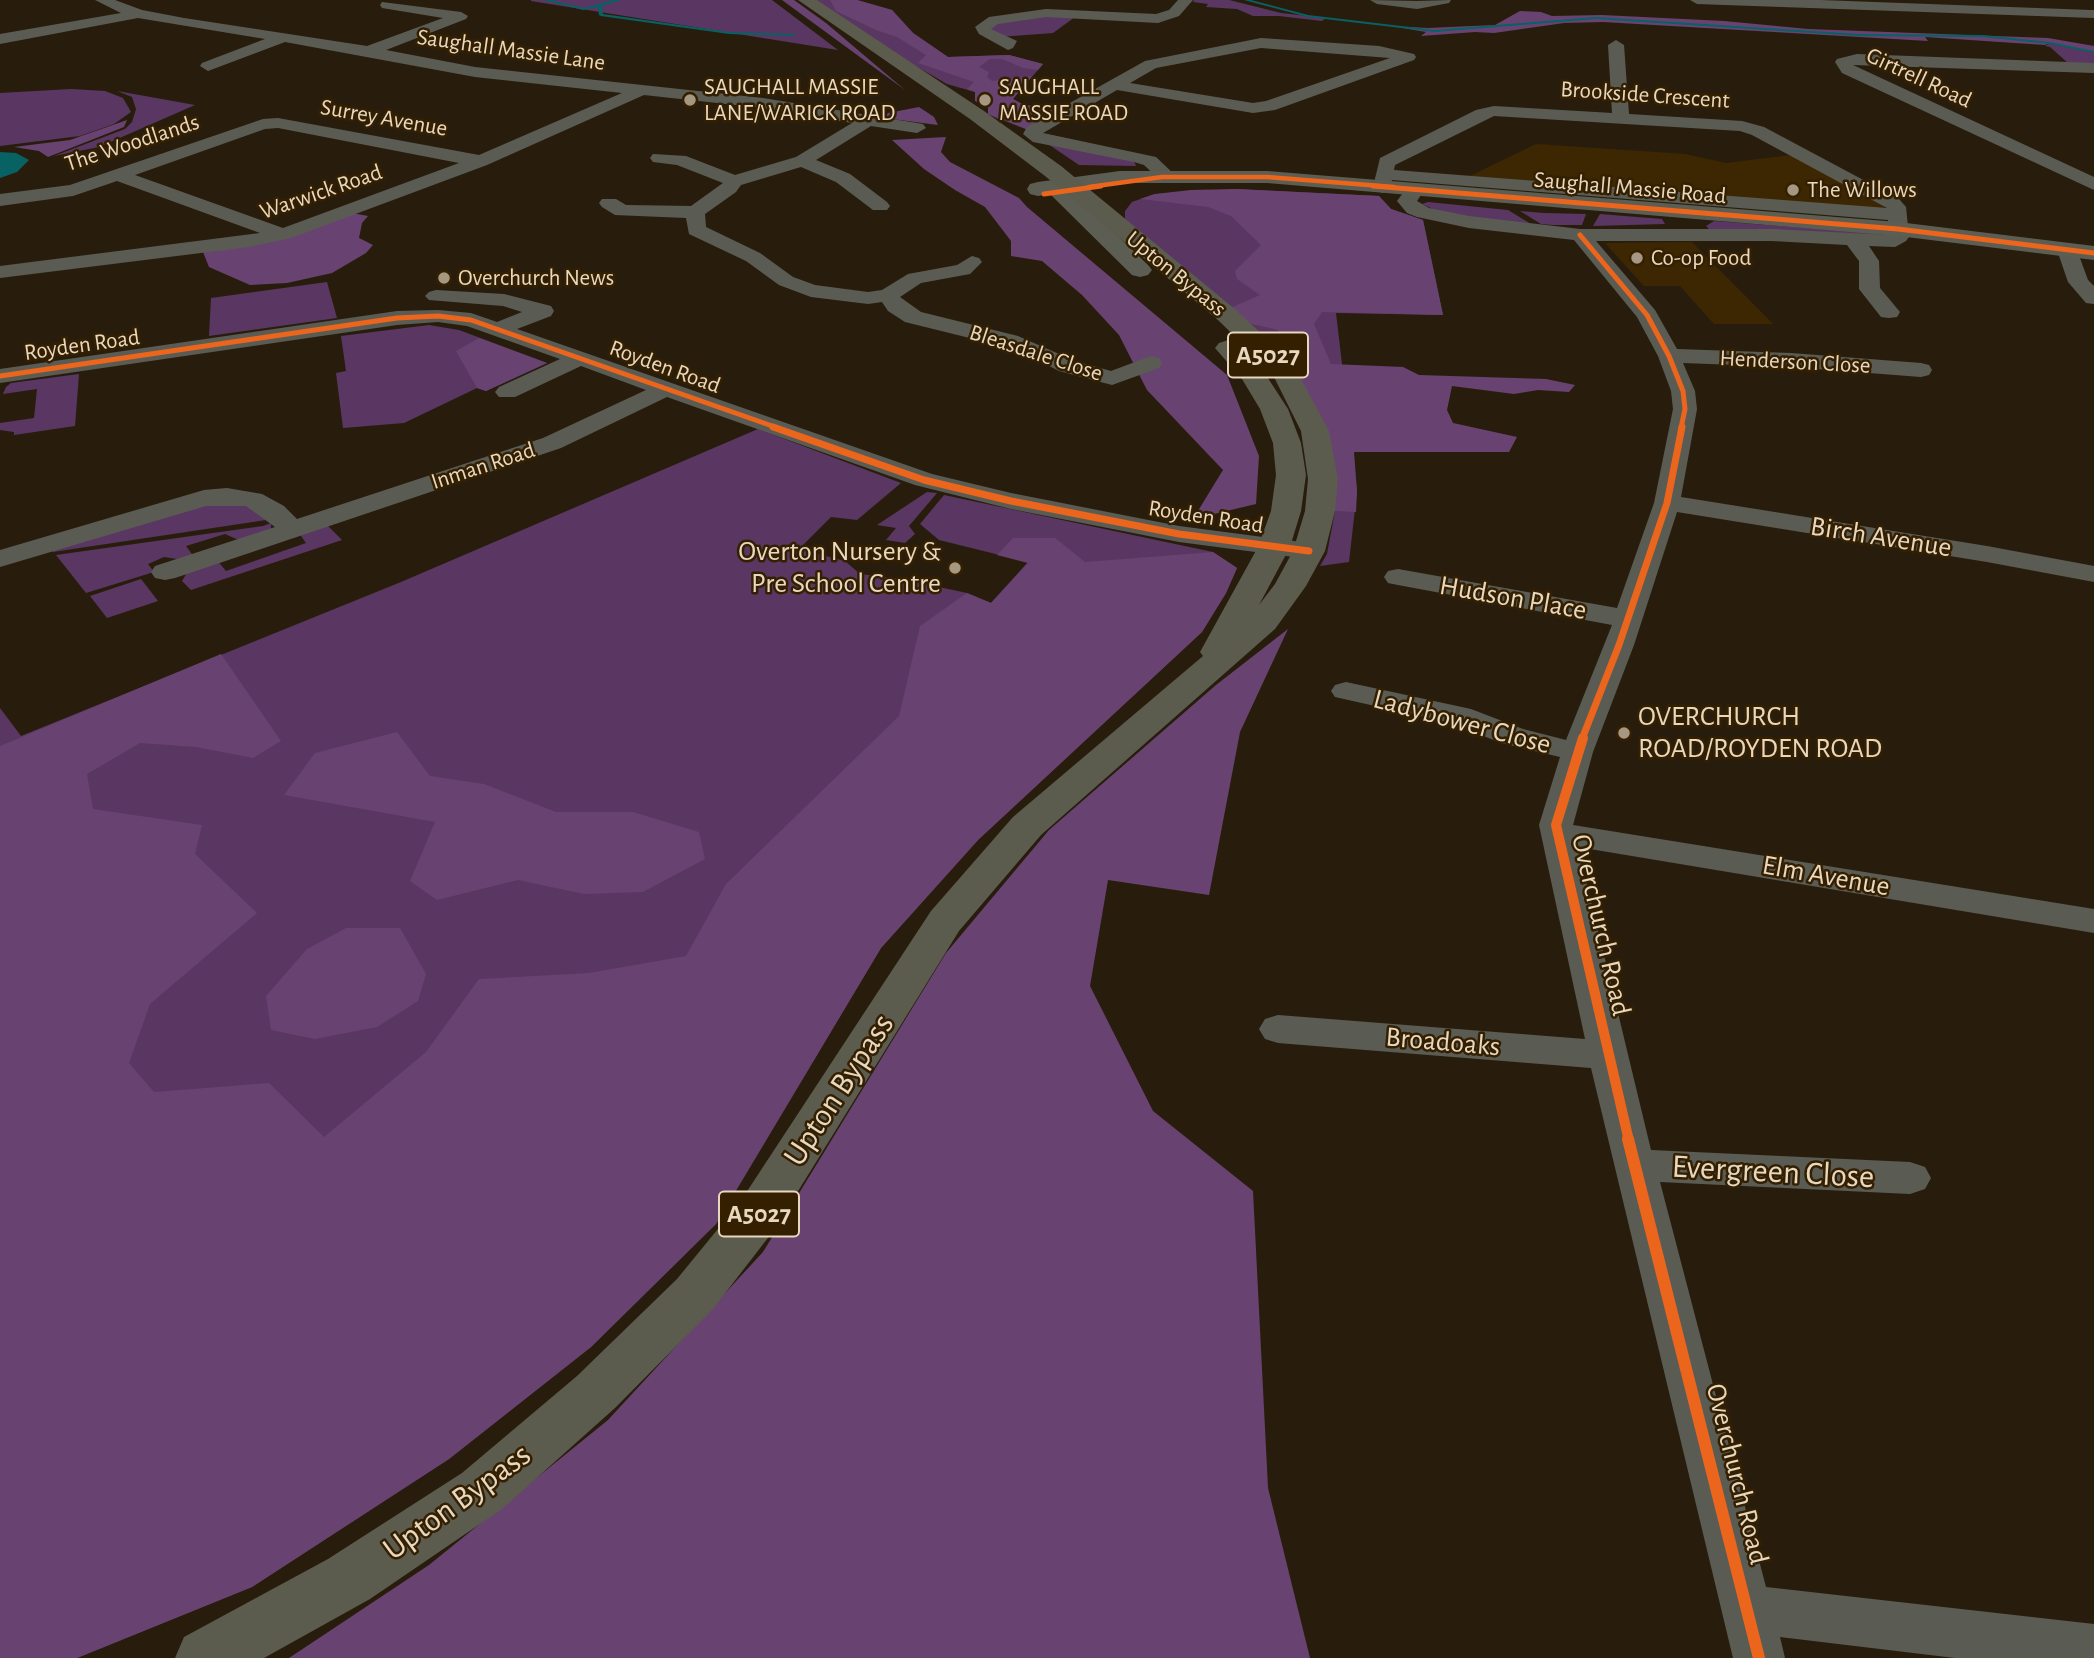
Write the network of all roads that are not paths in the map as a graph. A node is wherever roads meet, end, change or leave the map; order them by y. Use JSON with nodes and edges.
{"nodes":[{"id":1,"x":102,"y":0,"type":"edge"},
{"id":2,"x":806,"y":0,"type":"edge"},
{"id":3,"x":1186,"y":0,"type":"edge"},
{"id":4,"x":1377,"y":0,"type":"edge"},
{"id":5,"x":1444,"y":0,"type":"edge"},
{"id":6,"x":1697,"y":0,"type":"edge"},
{"id":7,"x":2075,"y":1,"type":"edge"},
{"id":8,"x":1869,"y":4,"type":"edge"},
{"id":9,"x":387,"y":5,"type":"dead end"},
{"id":10,"x":1041,"y":6,"type":"edge"},
{"id":11,"x":2093,"y":11,"type":"edge"},
{"id":12,"x":138,"y":14,"type":"junction"},
{"id":13,"x":855,"y":33,"type":"junction"},
{"id":14,"x":284,"y":37,"type":"junction"},
{"id":15,"x":0,"y":39,"type":"edge"},
{"id":16,"x":1008,"y":45,"type":"dead end"},
{"id":17,"x":1616,"y":45,"type":"dead end"},
{"id":18,"x":369,"y":51,"type":"junction"},
{"id":19,"x":208,"y":66,"type":"dead end"},
{"id":20,"x":2094,"y":68,"type":"edge"},
{"id":21,"x":1115,"y":85,"type":"junction"},
{"id":22,"x":639,"y":90,"type":"junction"},
{"id":23,"x":1621,"y":118,"type":"junction"},
{"id":24,"x":870,"y":119,"type":"junction"},
{"id":25,"x":278,"y":124,"type":"joint"},
{"id":26,"x":917,"y":128,"type":"dead end"},
{"id":27,"x":967,"y":133,"type":"dead end"},
{"id":28,"x":659,"y":158,"type":"dead end"},
{"id":29,"x":481,"y":161,"type":"junction"},
{"id":30,"x":802,"y":161,"type":"junction"},
{"id":31,"x":1020,"y":174,"type":"dead end"},
{"id":32,"x":119,"y":175,"type":"junction"},
{"id":33,"x":1228,"y":176,"type":"junction"},
{"id":34,"x":1165,"y":177,"type":"junction"},
{"id":35,"x":1383,"y":180,"type":"junction"},
{"id":36,"x":734,"y":181,"type":"junction"},
{"id":37,"x":2094,"y":184,"type":"edge"},
{"id":38,"x":1416,"y":189,"type":"junction"},
{"id":39,"x":1057,"y":190,"type":"junction"},
{"id":40,"x":0,"y":200,"type":"edge"},
{"id":41,"x":609,"y":203,"type":"dead end"},
{"id":42,"x":880,"y":206,"type":"dead end"},
{"id":43,"x":695,"y":212,"type":"junction"},
{"id":44,"x":1107,"y":217,"type":"junction"},
{"id":45,"x":1898,"y":222,"type":"junction"},
{"id":46,"x":1688,"y":223,"type":"junction"},
{"id":47,"x":284,"y":234,"type":"junction"},
{"id":48,"x":1580,"y":235,"type":"junction"},
{"id":49,"x":1853,"y":239,"type":"junction"},
{"id":50,"x":2067,"y":250,"type":"junction"},
{"id":51,"x":2094,"y":253,"type":"edge"},
{"id":52,"x":972,"y":262,"type":"dead end"},
{"id":53,"x":0,"y":272,"type":"edge"},
{"id":54,"x":888,"y":295,"type":"junction"},
{"id":55,"x":2094,"y":298,"type":"edge"},
{"id":56,"x":1889,"y":312,"type":"dead end"},
{"id":57,"x":355,"y":325,"type":"junction"},
{"id":58,"x":500,"y":328,"type":"junction"},
{"id":59,"x":1669,"y":356,"type":"junction"},
{"id":60,"x":581,"y":358,"type":"junction"},
{"id":61,"x":1151,"y":363,"type":"dead end"},
{"id":62,"x":1921,"y":370,"type":"dead end"},
{"id":63,"x":0,"y":376,"type":"edge"},
{"id":64,"x":668,"y":388,"type":"junction"},
{"id":65,"x":507,"y":392,"type":"dead end"},
{"id":66,"x":1667,"y":503,"type":"junction"},
{"id":67,"x":292,"y":529,"type":"junction"},
{"id":68,"x":1273,"y":547,"type":"junction"},
{"id":69,"x":1309,"y":551,"type":"junction"},
{"id":70,"x":0,"y":559,"type":"edge"},
{"id":71,"x":165,"y":572,"type":"dead end"},
{"id":72,"x":2094,"y":574,"type":"edge"},
{"id":73,"x":1398,"y":577,"type":"dead end"},
{"id":74,"x":1628,"y":619,"type":"junction"},
{"id":75,"x":1211,"y":664,"type":"junction"},
{"id":76,"x":1346,"y":691,"type":"dead end"},
{"id":77,"x":1577,"y":752,"type":"junction"},
{"id":78,"x":1558,"y":833,"type":"junction"},
{"id":79,"x":2094,"y":921,"type":"edge"},
{"id":80,"x":1278,"y":1029,"type":"dead end"},
{"id":81,"x":1607,"y":1055,"type":"junction"},
{"id":82,"x":1636,"y":1165,"type":"junction"},
{"id":83,"x":1910,"y":1178,"type":"dead end"},
{"id":84,"x":1748,"y":1609,"type":"junction"},
{"id":85,"x":2094,"y":1649,"type":"edge"},
{"id":86,"x":205,"y":1658,"type":"edge"},
{"id":87,"x":1759,"y":1658,"type":"edge"}],
"edges":[{"from":1,"to":12,"type":"street","name":"Saughall Massie Lane"},
{"from":2,"to":13,"type":"main road","name":"Upton Bypass","number":"A5027"},
{"from":3,"to":10,"type":"street"},
{"from":4,"to":5,"type":"street"},
{"from":6,"to":8,"type":"street"},
{"from":7,"to":11,"type":"street"},
{"from":8,"to":11,"type":"street"},
{"from":9,"to":18,"type":"street"},
{"from":10,"to":16,"type":"street"},
{"from":12,"to":14,"type":"street","name":"Saughall Massie Lane"},
{"from":12,"to":15,"type":"street"},
{"from":13,"to":27,"type":"main road","name":"Upton Bypass","number":"A5027"},
{"from":13,"to":39,"type":"main road","name":"Upton Bypass","number":"A5027"},
{"from":14,"to":18,"type":"street","name":"Saughall Massie Lane"},
{"from":14,"to":19,"type":"street"},
{"from":17,"to":23,"type":"street"},
{"from":18,"to":22,"type":"street","name":"Saughall Massie Lane"},
{"from":20,"to":37,"type":"street","name":"Girtrell Road"},
{"from":21,"to":21,"type":"street"},
{"from":21,"to":34,"type":"street"},
{"from":22,"to":24,"type":"street","name":"Saughall Massie Lane"},
{"from":22,"to":29,"type":"street","name":"Warwick Road"},
{"from":23,"to":35,"type":"street","name":"Brookside Crescent"},
{"from":23,"to":45,"type":"street","name":"Brookside Crescent"},
{"from":24,"to":26,"type":"street","name":"Saughall Massie Lane"},
{"from":24,"to":30,"type":"street"},
{"from":25,"to":29,"type":"street","name":"Surrey Avenue"},
{"from":25,"to":32,"type":"street","name":"The Woodlands"},
{"from":28,"to":36,"type":"street"},
{"from":29,"to":47,"type":"street","name":"Warwick Road"},
{"from":30,"to":36,"type":"street"},
{"from":30,"to":42,"type":"street"},
{"from":31,"to":39,"type":"main road","name":"Upton Bypass","number":"A5027"},
{"from":32,"to":40,"type":"street","name":"The Woodlands"},
{"from":32,"to":47,"type":"street"},
{"from":33,"to":34,"type":"main road","name":"Saughall Massie Road"},
{"from":33,"to":35,"type":"main road","name":"Saughall Massie Road"},
{"from":33,"to":44,"type":"main road"},
{"from":34,"to":39,"type":"main road","name":"Saughall Massie Road"},
{"from":35,"to":38,"type":"main road","name":"Saughall Massie Road"},
{"from":35,"to":45,"type":"street","name":"Saughall Massie Road"},
{"from":36,"to":43,"type":"street"},
{"from":38,"to":46,"type":"main road","name":"Saughall Massie Road"},
{"from":38,"to":48,"type":"street","name":"Saughall Massie Road"},
{"from":39,"to":44,"type":"main road","name":"Upton Bypass","number":"A5027"},
{"from":39,"to":68,"type":"main road","name":"Upton Bypass","number":"A5027"},
{"from":41,"to":43,"type":"street"},
{"from":43,"to":54,"type":"street"},
{"from":44,"to":69,"type":"main road","name":"Upton Bypass","number":"A5027"},
{"from":45,"to":46,"type":"main road","name":"Saughall Massie Road"},
{"from":45,"to":49,"type":"street","name":"Saughall Massie Road"},
{"from":45,"to":50,"type":"main road","name":"Saughall Massie Road"},
{"from":46,"to":48,"type":"street","name":"Saughall Massie Road"},
{"from":46,"to":49,"type":"street","name":"Saughall Massie Road"},
{"from":47,"to":53,"type":"street","name":"Warwick Road"},
{"from":48,"to":59,"type":"street","name":"Overchurch Road"},
{"from":49,"to":56,"type":"street"},
{"from":50,"to":51,"type":"main road","name":"Saughall Massie Road"},
{"from":50,"to":55,"type":"street"},
{"from":52,"to":54,"type":"street"},
{"from":54,"to":61,"type":"street","name":"Bleasdale Close"},
{"from":57,"to":58,"type":"street","name":"Royden Road"},
{"from":57,"to":58,"type":"street"},
{"from":57,"to":63,"type":"street","name":"Royden Road"},
{"from":58,"to":60,"type":"street","name":"Royden Road"},
{"from":59,"to":62,"type":"street","name":"Henderson Close"},
{"from":59,"to":66,"type":"street","name":"Overchurch Road"},
{"from":60,"to":64,"type":"street","name":"Royden Road"},
{"from":60,"to":65,"type":"street"},
{"from":64,"to":67,"type":"street","name":"Inman Road"},
{"from":64,"to":68,"type":"street","name":"Royden Road"},
{"from":66,"to":72,"type":"street","name":"Birch Avenue"},
{"from":66,"to":74,"type":"street","name":"Overchurch Road"},
{"from":67,"to":70,"type":"street"},
{"from":67,"to":71,"type":"street","name":"Inman Road"},
{"from":68,"to":69,"type":"street","name":"Royden Road"},
{"from":68,"to":75,"type":"main road","name":"Upton Bypass","number":"A5027"},
{"from":69,"to":75,"type":"main road","name":"Upton Bypass","number":"A5027"},
{"from":73,"to":74,"type":"street","name":"Hudson Place"},
{"from":74,"to":77,"type":"street","name":"Overchurch Road"},
{"from":75,"to":86,"type":"main road","name":"Upton Bypass","number":"A5027"},
{"from":76,"to":77,"type":"street","name":"Ladybower Close"},
{"from":77,"to":78,"type":"street","name":"Overchurch Road"},
{"from":78,"to":79,"type":"street","name":"Elm Avenue"},
{"from":78,"to":81,"type":"street","name":"Overchurch Road"},
{"from":80,"to":81,"type":"street","name":"Broadoaks"},
{"from":81,"to":82,"type":"street","name":"Overchurch Road"},
{"from":82,"to":83,"type":"street","name":"Evergreen Close"},
{"from":82,"to":84,"type":"street","name":"Overchurch Road"},
{"from":84,"to":85,"type":"street"},
{"from":84,"to":87,"type":"street","name":"Overchurch Road"}]}
